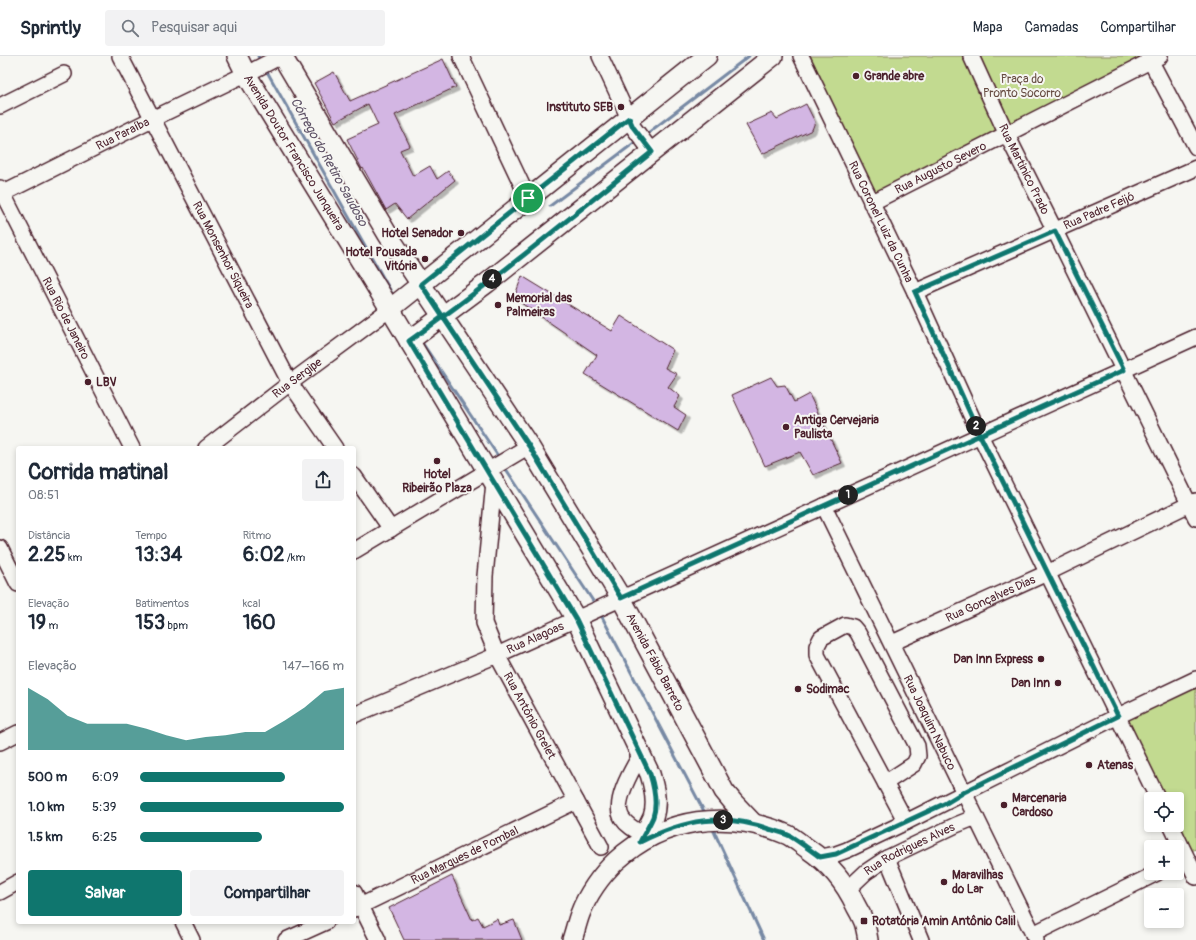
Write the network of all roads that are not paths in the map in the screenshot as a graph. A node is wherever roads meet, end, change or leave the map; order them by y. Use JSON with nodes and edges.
{"nodes":[{"id":1,"x":120,"y":56,"type":"edge"},
{"id":2,"x":237,"y":56,"type":"edge"},
{"id":3,"x":461,"y":56,"type":"edge"},
{"id":4,"x":600,"y":56,"type":"edge"},
{"id":5,"x":707,"y":56,"type":"edge"},
{"id":6,"x":773,"y":56,"type":"edge"},
{"id":7,"x":801,"y":56,"type":"edge"},
{"id":8,"x":971,"y":56,"type":"edge"},
{"id":9,"x":279,"y":57,"type":"edge"},
{"id":10,"x":1153,"y":58,"type":"edge"},
{"id":11,"x":251,"y":72,"type":"junction"},
{"id":12,"x":64,"y":74,"type":"dead end"},
{"id":13,"x":0,"y":106,"type":"edge"},
{"id":14,"x":152,"y":119,"type":"junction"},
{"id":15,"x":631,"y":123,"type":"junction"},
{"id":16,"x":1007,"y":135,"type":"junction"},
{"id":17,"x":1196,"y":146,"type":"edge"},
{"id":18,"x":650,"y":149,"type":"junction"},
{"id":19,"x":1196,"y":168,"type":"edge"},
{"id":20,"x":1,"y":192,"type":"edge"},
{"id":21,"x":528,"y":198,"type":"junction"},
{"id":22,"x":871,"y":203,"type":"junction"},
{"id":23,"x":1055,"y":231,"type":"junction"},
{"id":24,"x":418,"y":287,"type":"junction"},
{"id":25,"x":915,"y":292,"type":"junction"},
{"id":26,"x":393,"y":307,"type":"junction"},
{"id":27,"x":439,"y":320,"type":"junction"},
{"id":28,"x":1196,"y":337,"type":"edge"},
{"id":29,"x":413,"y":339,"type":"junction"},
{"id":30,"x":1124,"y":370,"type":"junction"},
{"id":31,"x":290,"y":383,"type":"junction"},
{"id":32,"x":980,"y":435,"type":"junction"},
{"id":33,"x":131,"y":446,"type":"edge"},
{"id":34,"x":209,"y":446,"type":"edge"},
{"id":35,"x":334,"y":446,"type":"edge"},
{"id":36,"x":526,"y":447,"type":"junction"},
{"id":37,"x":492,"y":474,"type":"junction"},
{"id":38,"x":356,"y":479,"type":"edge"},
{"id":39,"x":1192,"y":502,"type":"edge"},
{"id":40,"x":824,"y":506,"type":"junction"},
{"id":41,"x":1196,"y":518,"type":"edge"},
{"id":42,"x":391,"y":529,"type":"junction"},
{"id":43,"x":0,"y":548,"type":"edge"},
{"id":44,"x":356,"y":550,"type":"edge"},
{"id":45,"x":9,"y":565,"type":"edge"},
{"id":46,"x":1047,"y":573,"type":"junction"},
{"id":47,"x":16,"y":580,"type":"edge"},
{"id":48,"x":616,"y":600,"type":"junction"},
{"id":49,"x":578,"y":618,"type":"junction"},
{"id":50,"x":892,"y":643,"type":"junction"},
{"id":51,"x":497,"y":655,"type":"junction"},
{"id":52,"x":1196,"y":679,"type":"edge"},
{"id":53,"x":356,"y":714,"type":"edge"},
{"id":54,"x":1118,"y":716,"type":"junction"},
{"id":55,"x":16,"y":734,"type":"edge"},
{"id":56,"x":0,"y":742,"type":"edge"},
{"id":57,"x":641,"y":754,"type":"junction"},
{"id":58,"x":885,"y":783,"type":"junction"},
{"id":59,"x":964,"y":792,"type":"junction"},
{"id":60,"x":1155,"y":792,"type":"edge"},
{"id":61,"x":576,"y":802,"type":"junction"},
{"id":62,"x":946,"y":803,"type":"junction"},
{"id":63,"x":976,"y":817,"type":"junction"},
{"id":64,"x":906,"y":822,"type":"junction"},
{"id":65,"x":753,"y":823,"type":"junction"},
{"id":66,"x":956,"y":825,"type":"junction"},
{"id":67,"x":1174,"y":832,"type":"edge"},
{"id":68,"x":642,"y":838,"type":"junction"},
{"id":69,"x":601,"y":846,"type":"dead end"},
{"id":70,"x":820,"y":857,"type":"junction"},
{"id":71,"x":887,"y":858,"type":"junction"},
{"id":72,"x":1187,"y":859,"type":"edge"},
{"id":73,"x":1196,"y":877,"type":"edge"},
{"id":74,"x":1144,"y":880,"type":"edge"},
{"id":75,"x":16,"y":883,"type":"edge"},
{"id":76,"x":848,"y":889,"type":"junction"},
{"id":77,"x":0,"y":892,"type":"edge"},
{"id":78,"x":358,"y":907,"type":"edge"},
{"id":79,"x":184,"y":924,"type":"edge"},
{"id":80,"x":322,"y":924,"type":"edge"},
{"id":81,"x":1034,"y":937,"type":"edge"},
{"id":82,"x":192,"y":940,"type":"edge"},
{"id":83,"x":286,"y":940,"type":"edge"},
{"id":84,"x":378,"y":940,"type":"edge"},
{"id":85,"x":572,"y":940,"type":"edge"},
{"id":86,"x":868,"y":940,"type":"edge"},
{"id":87,"x":921,"y":940,"type":"edge"}],
"edges":[{"from":1,"to":14,"type":"street","name":"Rua Monsenhor Siqueira"},
{"from":2,"to":11,"type":"main road","name":"Avenida Doutor Francisco Junqueira"},
{"from":3,"to":21,"type":"street"},
{"from":4,"to":15,"type":"street"},
{"from":5,"to":15,"type":"main road"},
{"from":6,"to":18,"type":"main road"},
{"from":7,"to":22,"type":"street","name":"Rua Coronel Luiz da Cunha"},
{"from":8,"to":16,"type":"street","name":"Rua Martinico Prado"},
{"from":9,"to":11,"type":"street","name":"Rua Paraíba"},
{"from":9,"to":24,"type":"main road"},
{"from":10,"to":16,"type":"street","name":"Rua Augusto Severo"},
{"from":10,"to":17,"type":"street"},
{"from":11,"to":14,"type":"street","name":"Rua Paraíba"},
{"from":11,"to":26,"type":"main road","name":"Avenida Doutor Francisco Junqueira"},
{"from":12,"to":13,"type":"street"},
{"from":14,"to":20,"type":"street","name":"Rua Paraíba"},
{"from":14,"to":31,"type":"street","name":"Rua Monsenhor Siqueira"},
{"from":15,"to":18,"type":"street"},
{"from":15,"to":21,"type":"main road"},
{"from":16,"to":22,"type":"street","name":"Rua Augusto Severo"},
{"from":16,"to":23,"type":"street","name":"Rua Martinico Prado"},
{"from":18,"to":27,"type":"main road"},
{"from":19,"to":23,"type":"street","name":"Rua Padre Feijó"},
{"from":20,"to":33,"type":"street","name":"Rua Rio de Janeiro"},
{"from":21,"to":24,"type":"main road"},
{"from":22,"to":25,"type":"street","name":"Rua Coronel Luiz da Cunha"},
{"from":23,"to":25,"type":"street","name":"Rua Padre Feijó"},
{"from":23,"to":30,"type":"street","name":"Rua Martinico Prado"},
{"from":24,"to":26,"type":"main road"},
{"from":24,"to":27,"type":"main road"},
{"from":25,"to":32,"type":"street","name":"Rua Coronel Luiz da Cunha"},
{"from":26,"to":29,"type":"main road"},
{"from":26,"to":31,"type":"street","name":"Rua Sergipe"},
{"from":27,"to":29,"type":"main road"},
{"from":27,"to":36,"type":"main road","name":"Avenida Fábio Barreto"},
{"from":28,"to":30,"type":"street","name":"Rua Alagoas"},
{"from":29,"to":37,"type":"main road"},
{"from":30,"to":32,"type":"street","name":"Rua Alagoas"},
{"from":30,"to":39,"type":"street","name":"Rua Martinico Prado"},
{"from":31,"to":34,"type":"street","name":"Rua Sergipe"},
{"from":31,"to":35,"type":"street","name":"Rua Monsenhor Siqueira"},
{"from":32,"to":40,"type":"street","name":"Rua Alagoas"},
{"from":32,"to":46,"type":"street","name":"Rua Coronel Luiz da Cunha"},
{"from":36,"to":37,"type":"street"},
{"from":36,"to":48,"type":"main road","name":"Avenida Fábio Barreto"},
{"from":37,"to":42,"type":"street"},
{"from":37,"to":49,"type":"main road"},
{"from":37,"to":51,"type":"street","name":"Rua Antônio Grelet"},
{"from":38,"to":42,"type":"street"},
{"from":39,"to":41,"type":"street","name":"Rua Martinico Prado"},
{"from":39,"to":46,"type":"street","name":"Rua Gonçalves Dias"},
{"from":40,"to":48,"type":"street","name":"Rua Alagoas"},
{"from":40,"to":50,"type":"street","name":"Rua Joaquim Nabuco"},
{"from":42,"to":44,"type":"street"},
{"from":43,"to":45,"type":"street"},
{"from":45,"to":47,"type":"street"},
{"from":46,"to":50,"type":"street","name":"Rua Gonçalves Dias"},
{"from":46,"to":54,"type":"street","name":"Rua Coronel Luiz da Cunha"},
{"from":48,"to":49,"type":"street","name":"Rua Alagoas"},
{"from":48,"to":65,"type":"main road","name":"Avenida Fábio Barreto"},
{"from":49,"to":51,"type":"street","name":"Rua Alagoas"},
{"from":49,"to":57,"type":"main road"},
{"from":50,"to":59,"type":"street","name":"Rua Joaquim Nabuco"},
{"from":51,"to":53,"type":"street","name":"Rua Alagoas"},
{"from":51,"to":61,"type":"street","name":"Rua Antônio Grelet"},
{"from":52,"to":54,"type":"street","name":"Rua Rodrigues Alves"},
{"from":54,"to":59,"type":"street","name":"Rua Rodrigues Alves"},
{"from":54,"to":60,"type":"street","name":"Rua Coronel Luiz da Cunha"},
{"from":55,"to":56,"type":"street"},
{"from":57,"to":68,"type":"main road"},
{"from":57,"to":68,"type":"street"},
{"from":58,"to":58,"type":"street"},
{"from":58,"to":64,"type":"street"},
{"from":59,"to":62,"type":"street","name":"Rua Rodrigues Alves"},
{"from":59,"to":63,"type":"street","name":"Rua Joaquim Nabuco"},
{"from":61,"to":69,"type":"street","name":"Rua Antônio Grelet"},
{"from":61,"to":78,"type":"street","name":"Rua Marques de Pombal"},
{"from":62,"to":64,"type":"street","name":"Rua Rodrigues Alves"},
{"from":62,"to":66,"type":"street"},
{"from":63,"to":66,"type":"street","name":"Rua Rodrigues Alves"},
{"from":63,"to":81,"type":"street","name":"Rua Joaquim Nabuco"},
{"from":64,"to":70,"type":"street","name":"Rua Rodrigues Alves"},
{"from":65,"to":68,"type":"main road"},
{"from":65,"to":70,"type":"main road"},
{"from":66,"to":71,"type":"street","name":"Rua Rodrigues Alves"},
{"from":67,"to":72,"type":"street"},
{"from":68,"to":85,"type":"main road"},
{"from":70,"to":76,"type":"main road"},
{"from":71,"to":76,"type":"street","name":"Rua Rodrigues Alves"},
{"from":71,"to":87,"type":"street"},
{"from":72,"to":73,"type":"street"},
{"from":74,"to":81,"type":"street"},
{"from":75,"to":77,"type":"street"},
{"from":76,"to":86,"type":"main road"},
{"from":78,"to":84,"type":"street"},
{"from":79,"to":82,"type":"street"},
{"from":80,"to":83,"type":"street"}]}
